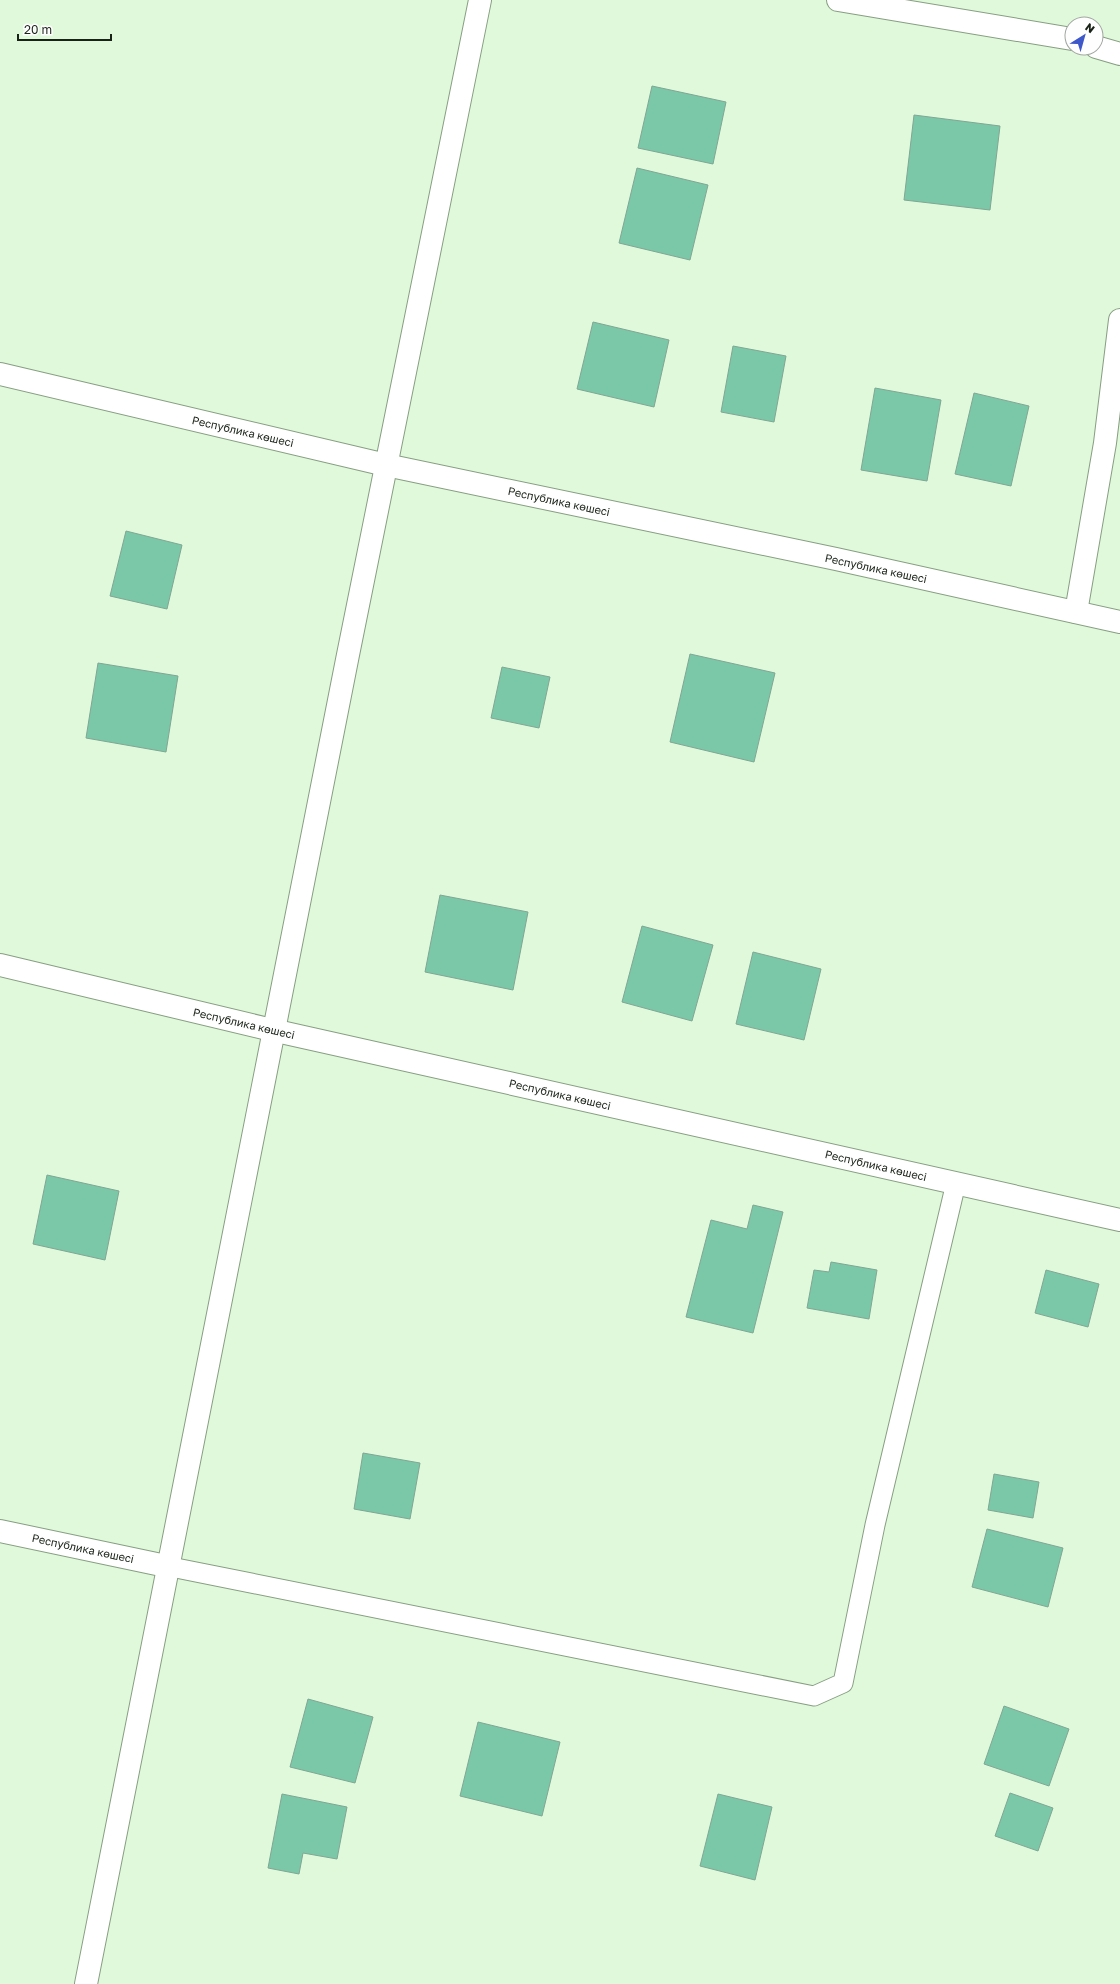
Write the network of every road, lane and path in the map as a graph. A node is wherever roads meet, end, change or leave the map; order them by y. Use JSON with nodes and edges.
{"nodes":[{"id":1,"x":480,"y":0,"type":"edge"},
{"id":2,"x":838,"y":0,"type":"edge"},
{"id":3,"x":1064,"y":38,"type":"edge"},
{"id":4,"x":1104,"y":49,"type":"edge"},
{"id":5,"x":1120,"y":54,"type":"edge"},
{"id":6,"x":1120,"y":320,"type":"edge"},
{"id":7,"x":0,"y":374,"type":"edge"},
{"id":8,"x":386,"y":465,"type":"junction"},
{"id":9,"x":1076,"y":612,"type":"junction"},
{"id":10,"x":1120,"y":622,"type":"edge"},
{"id":11,"x":0,"y":965,"type":"edge"},
{"id":12,"x":272,"y":1030,"type":"junction"},
{"id":13,"x":956,"y":1182,"type":"junction"},
{"id":14,"x":1120,"y":1220,"type":"edge"},
{"id":15,"x":0,"y":1531,"type":"edge"},
{"id":16,"x":166,"y":1566,"type":"junction"},
{"id":17,"x":86,"y":1984,"type":"edge"}],
"edges":[{"from":1,"to":8,"type":"street"},
{"from":2,"to":3,"type":"street"},
{"from":4,"to":5,"type":"street"},
{"from":6,"to":9,"type":"street"},
{"from":7,"to":8,"type":"street","name":"Республика көшесі"},
{"from":8,"to":9,"type":"street","name":"Республика көшесі"},
{"from":8,"to":12,"type":"street"},
{"from":9,"to":10,"type":"street","name":"Республика көшесі"},
{"from":11,"to":12,"type":"street","name":"Республика көшесі"},
{"from":12,"to":13,"type":"street","name":"Республика көшесі"},
{"from":12,"to":16,"type":"street"},
{"from":13,"to":14,"type":"street","name":"Республика көшесі"},
{"from":13,"to":16,"type":"lane"},
{"from":15,"to":16,"type":"street","name":"Республика көшесі"},
{"from":16,"to":17,"type":"street"}]}
